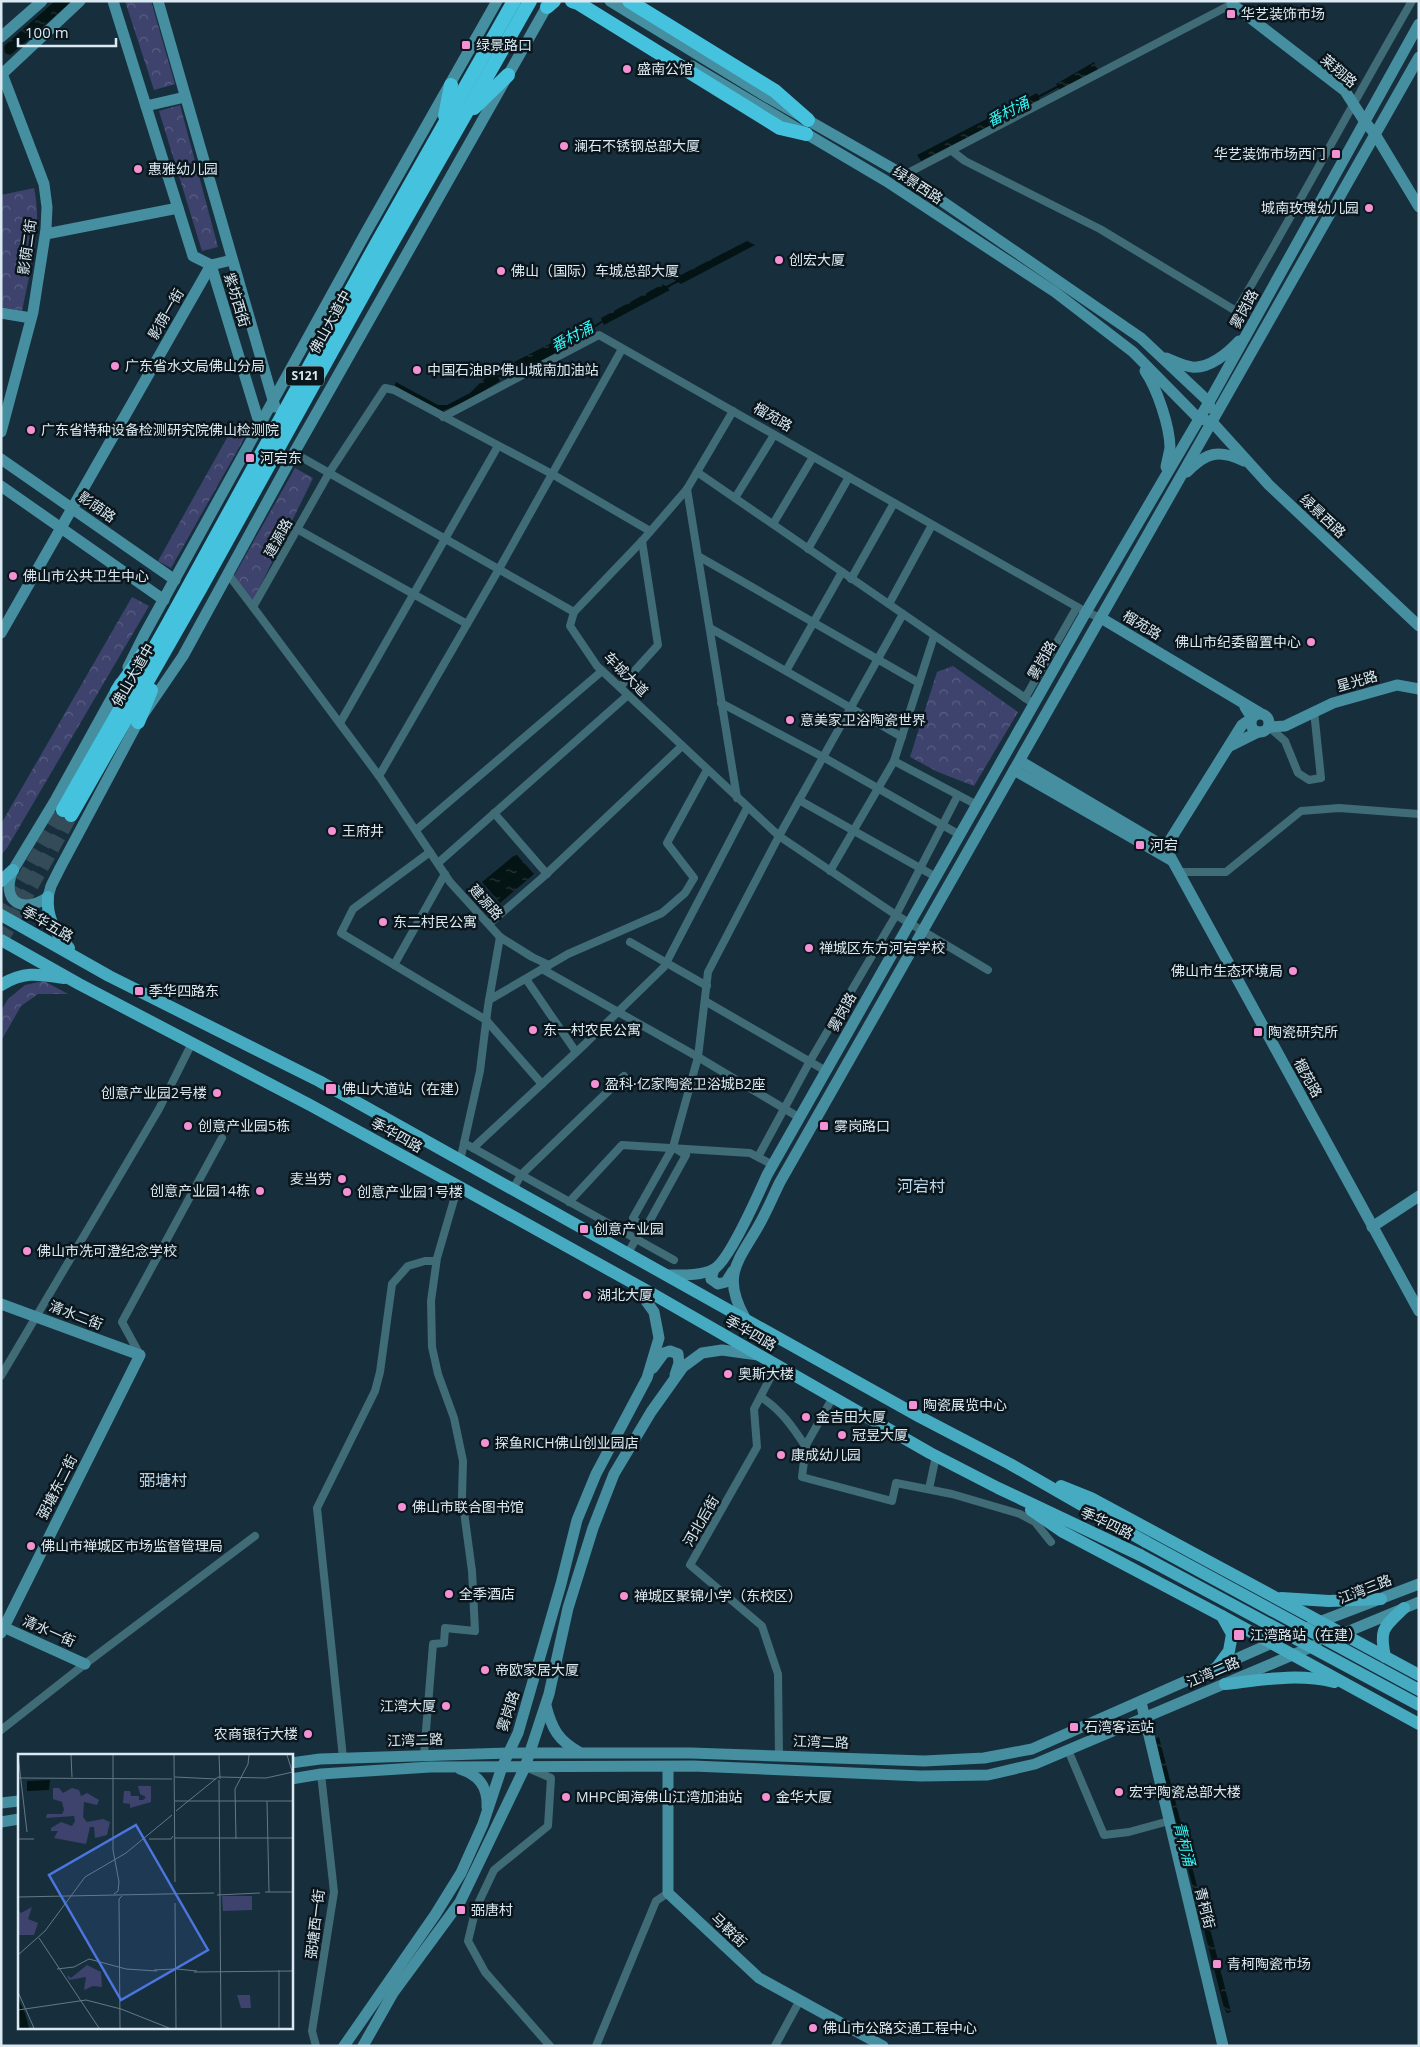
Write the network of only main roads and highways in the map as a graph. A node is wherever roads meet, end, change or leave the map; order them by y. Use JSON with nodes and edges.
{"nodes":[{"id":1,"x":42,"y":1,"type":"edge"},
{"id":2,"x":80,"y":1,"type":"edge"},
{"id":3,"x":113,"y":1,"type":"edge"},
{"id":4,"x":158,"y":1,"type":"edge"},
{"id":5,"x":497,"y":1,"type":"edge"},
{"id":6,"x":514,"y":1,"type":"edge"},
{"id":7,"x":530,"y":1,"type":"edge"},
{"id":8,"x":572,"y":1,"type":"edge"},
{"id":9,"x":586,"y":1,"type":"edge"},
{"id":10,"x":610,"y":1,"type":"edge"},
{"id":11,"x":629,"y":1,"type":"edge"},
{"id":12,"x":1231,"y":2,"type":"edge"},
{"id":13,"x":551,"y":3,"type":"edge"},
{"id":14,"x":1417,"y":28,"type":"edge"},
{"id":15,"x":1,"y":37,"type":"edge"},
{"id":16,"x":1419,"y":57,"type":"edge"},
{"id":17,"x":2,"y":73,"type":"edge"},
{"id":18,"x":508,"y":75,"type":"junction"},
{"id":19,"x":451,"y":85,"type":"junction"},
{"id":20,"x":185,"y":97,"type":"junction"},
{"id":21,"x":146,"y":106,"type":"junction"},
{"id":22,"x":464,"y":117,"type":"junction"},
{"id":23,"x":1365,"y":122,"type":"junction"},
{"id":24,"x":807,"y":127,"type":"junction"},
{"id":25,"x":442,"y":129,"type":"junction"},
{"id":26,"x":1375,"y":134,"type":"junction"},
{"id":27,"x":1419,"y":207,"type":"edge"},
{"id":28,"x":178,"y":208,"type":"junction"},
{"id":29,"x":46,"y":234,"type":"junction"},
{"id":30,"x":232,"y":260,"type":"junction"},
{"id":31,"x":211,"y":265,"type":"junction"},
{"id":32,"x":1,"y":313,"type":"edge"},
{"id":33,"x":31,"y":318,"type":"junction"},
{"id":34,"x":1250,"y":328,"type":"junction"},
{"id":35,"x":1133,"y":352,"type":"junction"},
{"id":36,"x":1158,"y":354,"type":"junction"},
{"id":37,"x":1209,"y":402,"type":"junction"},
{"id":38,"x":274,"y":403,"type":"junction"},
{"id":39,"x":1198,"y":418,"type":"junction"},
{"id":40,"x":1212,"y":422,"type":"junction"},
{"id":41,"x":279,"y":423,"type":"junction"},
{"id":42,"x":260,"y":426,"type":"junction"},
{"id":43,"x":1,"y":432,"type":"edge"},
{"id":44,"x":266,"y":446,"type":"junction"},
{"id":45,"x":1,"y":459,"type":"edge"},
{"id":46,"x":1250,"y":464,"type":"junction"},
{"id":47,"x":1163,"y":479,"type":"junction"},
{"id":48,"x":1179,"y":480,"type":"junction"},
{"id":49,"x":1,"y":486,"type":"edge"},
{"id":50,"x":72,"y":508,"type":"junction"},
{"id":51,"x":61,"y":526,"type":"junction"},
{"id":52,"x":175,"y":580,"type":"junction"},
{"id":53,"x":164,"y":600,"type":"junction"},
{"id":54,"x":1101,"y":618,"type":"junction"},
{"id":55,"x":1419,"y":626,"type":"edge"},
{"id":56,"x":172,"y":628,"type":"junction"},
{"id":57,"x":1,"y":633,"type":"edge"},
{"id":58,"x":1419,"y":688,"type":"edge"},
{"id":59,"x":117,"y":690,"type":"junction"},
{"id":60,"x":1262,"y":719,"type":"junction"},
{"id":61,"x":138,"y":722,"type":"junction"},
{"id":62,"x":1228,"y":746,"type":"junction"},
{"id":63,"x":1017,"y":766,"type":"junction"},
{"id":64,"x":67,"y":812,"type":"tunnel mouth"},
{"id":65,"x":1166,"y":854,"type":"junction"},
{"id":66,"x":13,"y":870,"type":"junction"},
{"id":67,"x":1,"y":881,"type":"edge"},
{"id":68,"x":48,"y":898,"type":"junction"},
{"id":69,"x":1,"y":915,"type":"edge"},
{"id":70,"x":1,"y":940,"type":"edge"},
{"id":71,"x":79,"y":959,"type":"junction"},
{"id":72,"x":71,"y":979,"type":"junction"},
{"id":73,"x":1,"y":985,"type":"edge"},
{"id":74,"x":1419,"y":1196,"type":"edge"},
{"id":75,"x":1372,"y":1226,"type":"junction"},
{"id":76,"x":736,"y":1266,"type":"junction"},
{"id":77,"x":714,"y":1269,"type":"junction"},
{"id":78,"x":668,"y":1275,"type":"junction"},
{"id":79,"x":632,"y":1282,"type":"junction"},
{"id":80,"x":1,"y":1304,"type":"edge"},
{"id":81,"x":1419,"y":1310,"type":"edge"},
{"id":82,"x":745,"y":1318,"type":"junction"},
{"id":83,"x":140,"y":1355,"type":"joint"},
{"id":84,"x":760,"y":1355,"type":"junction"},
{"id":85,"x":648,"y":1375,"type":"junction"},
{"id":86,"x":673,"y":1381,"type":"junction"},
{"id":87,"x":1010,"y":1464,"type":"junction"},
{"id":88,"x":998,"y":1488,"type":"junction"},
{"id":89,"x":1419,"y":1584,"type":"edge"},
{"id":90,"x":1261,"y":1589,"type":"junction"},
{"id":91,"x":1277,"y":1597,"type":"junction"},
{"id":92,"x":1381,"y":1599,"type":"junction"},
{"id":93,"x":1419,"y":1602,"type":"edge"},
{"id":94,"x":1404,"y":1608,"type":"junction"},
{"id":95,"x":1222,"y":1616,"type":"junction"},
{"id":96,"x":1322,"y":1622,"type":"junction"},
{"id":97,"x":1240,"y":1626,"type":"junction"},
{"id":98,"x":2,"y":1629,"type":"edge"},
{"id":99,"x":1343,"y":1633,"type":"junction"},
{"id":100,"x":1274,"y":1644,"type":"junction"},
{"id":101,"x":1292,"y":1654,"type":"junction"},
{"id":102,"x":1380,"y":1654,"type":"junction"},
{"id":103,"x":85,"y":1664,"type":"road end"},
{"id":104,"x":1215,"y":1670,"type":"junction"},
{"id":105,"x":1419,"y":1674,"type":"edge"},
{"id":106,"x":1224,"y":1684,"type":"junction"},
{"id":107,"x":1349,"y":1686,"type":"junction"},
{"id":108,"x":1419,"y":1690,"type":"edge"},
{"id":109,"x":1141,"y":1702,"type":"junction"},
{"id":110,"x":546,"y":1704,"type":"junction"},
{"id":111,"x":1419,"y":1705,"type":"edge"},
{"id":112,"x":1144,"y":1718,"type":"junction"},
{"id":113,"x":1419,"y":1724,"type":"edge"},
{"id":114,"x":508,"y":1753,"type":"junction"},
{"id":115,"x":531,"y":1753,"type":"junction"},
{"id":116,"x":580,"y":1753,"type":"junction"},
{"id":117,"x":292,"y":1763,"type":"edge"},
{"id":118,"x":668,"y":1766,"type":"junction"},
{"id":119,"x":453,"y":1767,"type":"junction"},
{"id":120,"x":502,"y":1767,"type":"junction"},
{"id":121,"x":525,"y":1767,"type":"junction"},
{"id":122,"x":292,"y":1779,"type":"edge"},
{"id":123,"x":18,"y":1801,"type":"edge"},
{"id":124,"x":1,"y":1803,"type":"edge"},
{"id":125,"x":487,"y":1812,"type":"junction"},
{"id":126,"x":18,"y":1819,"type":"edge"},
{"id":127,"x":1,"y":1822,"type":"edge"},
{"id":128,"x":344,"y":2046,"type":"edge"},
{"id":129,"x":363,"y":2046,"type":"edge"},
{"id":130,"x":883,"y":2046,"type":"edge"},
{"id":131,"x":1223,"y":2046,"type":"edge"}],
"edges":[{"from":1,"to":15,"type":"main road"},
{"from":2,"to":17,"type":"main road"},
{"from":3,"to":21,"type":"main road","name":"紫坊西街"},
{"from":4,"to":20,"type":"main road","name":"紫坊西街"},
{"from":5,"to":19,"type":"main road","name":"佛山大道中"},
{"from":6,"to":25,"type":"highway","name":"佛山大道中","number":"S121"},
{"from":7,"to":22,"type":"highway","name":"佛山大道中","number":"S121"},
{"from":8,"to":24,"type":"highway"},
{"from":9,"to":24,"type":"main road","name":"绿景西路"},
{"from":10,"to":24,"type":"main road","name":"绿景西路"},
{"from":11,"to":24,"type":"highway"},
{"from":12,"to":23,"type":"main road","name":"莱翔路"},
{"from":13,"to":18,"type":"main road"},
{"from":14,"to":23,"type":"main road","name":"雾岗路"},
{"from":16,"to":26,"type":"main road","name":"雾岗路"},
{"from":17,"to":29,"type":"main road","name":"影荫二街"},
{"from":18,"to":22,"type":"highway"},
{"from":18,"to":61,"type":"main road"},
{"from":19,"to":25,"type":"highway"},
{"from":19,"to":38,"type":"main road","name":"佛山大道中"},
{"from":20,"to":21,"type":"main road"},
{"from":20,"to":30,"type":"main road","name":"紫坊西街"},
{"from":21,"to":28,"type":"main road","name":"紫坊西街"},
{"from":22,"to":56,"type":"highway","name":"佛山大道中","number":"S121"},
{"from":23,"to":26,"type":"main road","name":"莱翔路"},
{"from":23,"to":34,"type":"main road","name":"雾岗路"},
{"from":24,"to":35,"type":"main road","name":"绿景西路"},
{"from":24,"to":36,"type":"main road","name":"绿景西路"},
{"from":25,"to":41,"type":"highway","name":"佛山大道中","number":"S121"},
{"from":26,"to":27,"type":"main road","name":"莱翔路"},
{"from":26,"to":40,"type":"main road","name":"雾岗路"},
{"from":28,"to":29,"type":"main road"},
{"from":28,"to":31,"type":"main road","name":"紫坊西街"},
{"from":29,"to":33,"type":"main road","name":"影荫二街"},
{"from":30,"to":31,"type":"main road"},
{"from":30,"to":38,"type":"main road","name":"紫坊西街"},
{"from":31,"to":42,"type":"main road","name":"紫坊西街"},
{"from":31,"to":50,"type":"main road","name":"影荫一街"},
{"from":32,"to":33,"type":"main road"},
{"from":33,"to":43,"type":"main road","name":"影荫二街"},
{"from":34,"to":36,"type":"main road"},
{"from":34,"to":37,"type":"main road","name":"雾岗路"},
{"from":35,"to":39,"type":"main road","name":"绿景西路"},
{"from":35,"to":47,"type":"main road"},
{"from":36,"to":37,"type":"main road","name":"绿景西路"},
{"from":37,"to":39,"type":"main road","name":"雾岗路"},
{"from":37,"to":40,"type":"main road"},
{"from":38,"to":41,"type":"main road","name":"紫坊西街"},
{"from":38,"to":42,"type":"main road","name":"佛山大道中"},
{"from":39,"to":40,"type":"main road","name":"绿景西路"},
{"from":39,"to":47,"type":"main road","name":"雾岗路"},
{"from":40,"to":46,"type":"main road","name":"绿景西路"},
{"from":40,"to":48,"type":"main road","name":"雾岗路"},
{"from":41,"to":44,"type":"highway","name":"佛山大道中","number":"S121"},
{"from":42,"to":44,"type":"main road","name":"紫坊西街"},
{"from":42,"to":52,"type":"main road","name":"佛山大道中"},
{"from":44,"to":56,"type":"highway","name":"佛山大道中","number":"S121"},
{"from":45,"to":50,"type":"main road","name":"影荫路"},
{"from":46,"to":48,"type":"main road"},
{"from":46,"to":55,"type":"main road","name":"绿景西路"},
{"from":47,"to":77,"type":"main road","name":"雾岗路"},
{"from":48,"to":54,"type":"main road","name":"雾岗路"},
{"from":49,"to":51,"type":"main road"},
{"from":50,"to":51,"type":"main road","name":"影荫一街"},
{"from":50,"to":52,"type":"main road","name":"影荫路"},
{"from":51,"to":53,"type":"main road"},
{"from":51,"to":57,"type":"main road","name":"影荫一街"},
{"from":52,"to":53,"type":"main road","name":"佛山大道中"},
{"from":53,"to":59,"type":"main road","name":"佛山大道中"},
{"from":54,"to":60,"type":"main road","name":"榴苑路"},
{"from":54,"to":63,"type":"main road","name":"雾岗路"},
{"from":56,"to":59,"type":"highway"},
{"from":56,"to":61,"type":"highway"},
{"from":56,"to":64,"type":"highway","name":"佛山大道中","number":"S121"},
{"from":58,"to":60,"type":"main road","name":"星光路"},
{"from":59,"to":66,"type":"main road","name":"佛山大道中"},
{"from":60,"to":62,"type":"main road"},
{"from":60,"to":62,"type":"main road"},
{"from":61,"to":68,"type":"main road"},
{"from":62,"to":65,"type":"main road"},
{"from":63,"to":65,"type":"main road","name":"榴苑路"},
{"from":63,"to":76,"type":"main road","name":"雾岗路"},
{"from":65,"to":75,"type":"main road","name":"榴苑路"},
{"from":66,"to":67,"type":"main road"},
{"from":66,"to":68,"type":"main road"},
{"from":68,"to":71,"type":"main road"},
{"from":69,"to":71,"type":"main road","name":"季华五路"},
{"from":70,"to":72,"type":"main road"},
{"from":71,"to":78,"type":"main road","name":"季华四路"},
{"from":72,"to":73,"type":"main road"},
{"from":72,"to":79,"type":"main road","name":"季华四路"},
{"from":74,"to":75,"type":"main road"},
{"from":75,"to":81,"type":"main road","name":"榴苑路"},
{"from":76,"to":77,"type":"main road"},
{"from":76,"to":82,"type":"main road","name":"雾岗路"},
{"from":77,"to":78,"type":"main road"},
{"from":78,"to":82,"type":"main road","name":"季华四路"},
{"from":79,"to":84,"type":"main road","name":"季华四路"},
{"from":79,"to":85,"type":"main road","name":"雾岗路"},
{"from":80,"to":83,"type":"main road","name":"清水二街"},
{"from":82,"to":87,"type":"main road","name":"季华四路"},
{"from":83,"to":98,"type":"main road","name":"弼塘东二街"},
{"from":84,"to":86,"type":"main road"},
{"from":84,"to":88,"type":"main road","name":"季华四路"},
{"from":85,"to":86,"type":"main road"},
{"from":85,"to":114,"type":"main road","name":"雾岗路"},
{"from":86,"to":110,"type":"main road"},
{"from":87,"to":90,"type":"main road"},
{"from":87,"to":108,"type":"main road","name":"季华四路","bridge":true},
{"from":88,"to":95,"type":"main road"},
{"from":88,"to":111,"type":"main road","name":"季华四路","bridge":true},
{"from":89,"to":92,"type":"main road","name":"江湾三路"},
{"from":90,"to":91,"type":"main road"},
{"from":90,"to":97,"type":"main road"},
{"from":91,"to":92,"type":"main road"},
{"from":91,"to":96,"type":"main road"},
{"from":92,"to":96,"type":"main road","name":"江湾三路"},
{"from":93,"to":94,"type":"main road"},
{"from":94,"to":99,"type":"main road"},
{"from":94,"to":102,"type":"main road"},
{"from":95,"to":97,"type":"main road"},
{"from":95,"to":104,"type":"main road"},
{"from":96,"to":99,"type":"main road"},
{"from":96,"to":100,"type":"main road","name":"江湾二路"},
{"from":97,"to":100,"type":"main road"},
{"from":98,"to":103,"type":"main road","name":"清水一街"},
{"from":99,"to":101,"type":"main road","name":"江湾二路"},
{"from":99,"to":102,"type":"main road"},
{"from":100,"to":101,"type":"main road"},
{"from":100,"to":104,"type":"main road","name":"江湾二路"},
{"from":101,"to":106,"type":"main road","name":"江湾二路"},
{"from":101,"to":107,"type":"main road"},
{"from":102,"to":105,"type":"main road"},
{"from":102,"to":107,"type":"main road"},
{"from":104,"to":109,"type":"main road","name":"江湾二路"},
{"from":106,"to":107,"type":"main road"},
{"from":106,"to":112,"type":"main road","name":"江湾二路"},
{"from":107,"to":113,"type":"main road"},
{"from":109,"to":112,"type":"main road","name":"青柯街"},
{"from":109,"to":116,"type":"main road","name":"江湾二路"},
{"from":110,"to":115,"type":"main road"},
{"from":110,"to":116,"type":"main road"},
{"from":112,"to":118,"type":"main road","name":"江湾二路"},
{"from":112,"to":131,"type":"main road","name":"青柯街"},
{"from":114,"to":115,"type":"main road","name":"江湾二路"},
{"from":114,"to":117,"type":"main road","name":"江湾二路"},
{"from":114,"to":120,"type":"main road","name":"雾岗路"},
{"from":115,"to":116,"type":"main road","name":"江湾二路"},
{"from":115,"to":121,"type":"main road"},
{"from":118,"to":121,"type":"main road","name":"江湾二路"},
{"from":118,"to":130,"type":"main road","name":"马鞍街"},
{"from":119,"to":120,"type":"main road","name":"江湾二路"},
{"from":119,"to":122,"type":"main road","name":"江湾二路"},
{"from":119,"to":125,"type":"main road"},
{"from":120,"to":121,"type":"main road","name":"江湾二路"},
{"from":120,"to":125,"type":"main road","name":"雾岗路"},
{"from":121,"to":129,"type":"main road"},
{"from":123,"to":124,"type":"main road"},
{"from":125,"to":128,"type":"main road","name":"雾岗路"},
{"from":126,"to":127,"type":"main road"}]}
